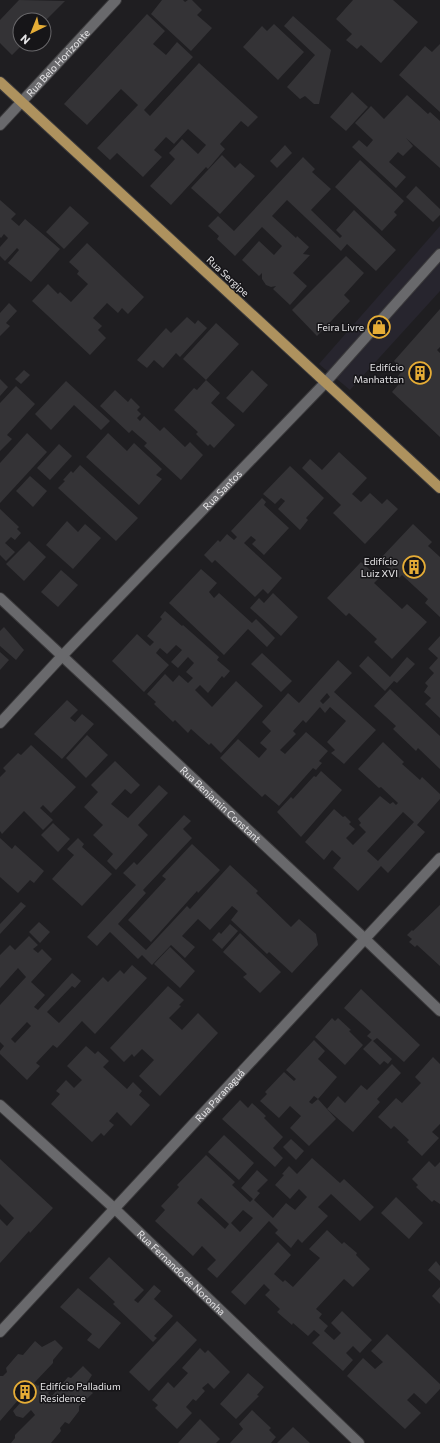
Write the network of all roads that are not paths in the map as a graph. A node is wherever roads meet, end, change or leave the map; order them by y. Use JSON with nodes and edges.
{"nodes":[{"id":1,"x":116,"y":0,"type":"edge"},
{"id":2,"x":0,"y":82,"type":"edge"},
{"id":3,"x":22,"y":102,"type":"junction"},
{"id":4,"x":0,"y":125,"type":"edge"},
{"id":5,"x":440,"y":254,"type":"edge"},
{"id":6,"x":325,"y":383,"type":"junction"},
{"id":7,"x":440,"y":488,"type":"edge"},
{"id":8,"x":0,"y":598,"type":"edge"},
{"id":9,"x":63,"y":655,"type":"junction"},
{"id":10,"x":0,"y":723,"type":"edge"},
{"id":11,"x":440,"y":858,"type":"edge"},
{"id":12,"x":365,"y":939,"type":"junction"},
{"id":13,"x":440,"y":1012,"type":"edge"},
{"id":14,"x":0,"y":1105,"type":"edge"},
{"id":15,"x":115,"y":1209,"type":"junction"},
{"id":16,"x":0,"y":1332,"type":"edge"},
{"id":17,"x":360,"y":1443,"type":"edge"}],
"edges":[{"from":1,"to":3,"type":"street","name":"Rua Belo Horizonte"},
{"from":2,"to":3,"type":"main road","name":"Rua Sergipe"},
{"from":3,"to":4,"type":"street","name":"Rua Belo Horizonte"},
{"from":3,"to":6,"type":"main road","name":"Rua Sergipe"},
{"from":5,"to":6,"type":"street","name":"Rua Santos"},
{"from":6,"to":7,"type":"main road","name":"Rua Sergipe"},
{"from":6,"to":9,"type":"street","name":"Rua Santos"},
{"from":8,"to":9,"type":"street","name":"Rua Benjamin Constant"},
{"from":9,"to":10,"type":"street","name":"Rua Santos"},
{"from":9,"to":12,"type":"street","name":"Rua Benjamin Constant"},
{"from":11,"to":12,"type":"street","name":"Rua Paranaguá"},
{"from":12,"to":13,"type":"street","name":"Rua Benjamin Constant"},
{"from":12,"to":15,"type":"street","name":"Rua Paranaguá"},
{"from":14,"to":15,"type":"street","name":"Rua Fernando de Noronha"},
{"from":15,"to":16,"type":"street","name":"Rua Paranaguá"},
{"from":15,"to":17,"type":"street","name":"Rua Fernando de Noronha"}]}
